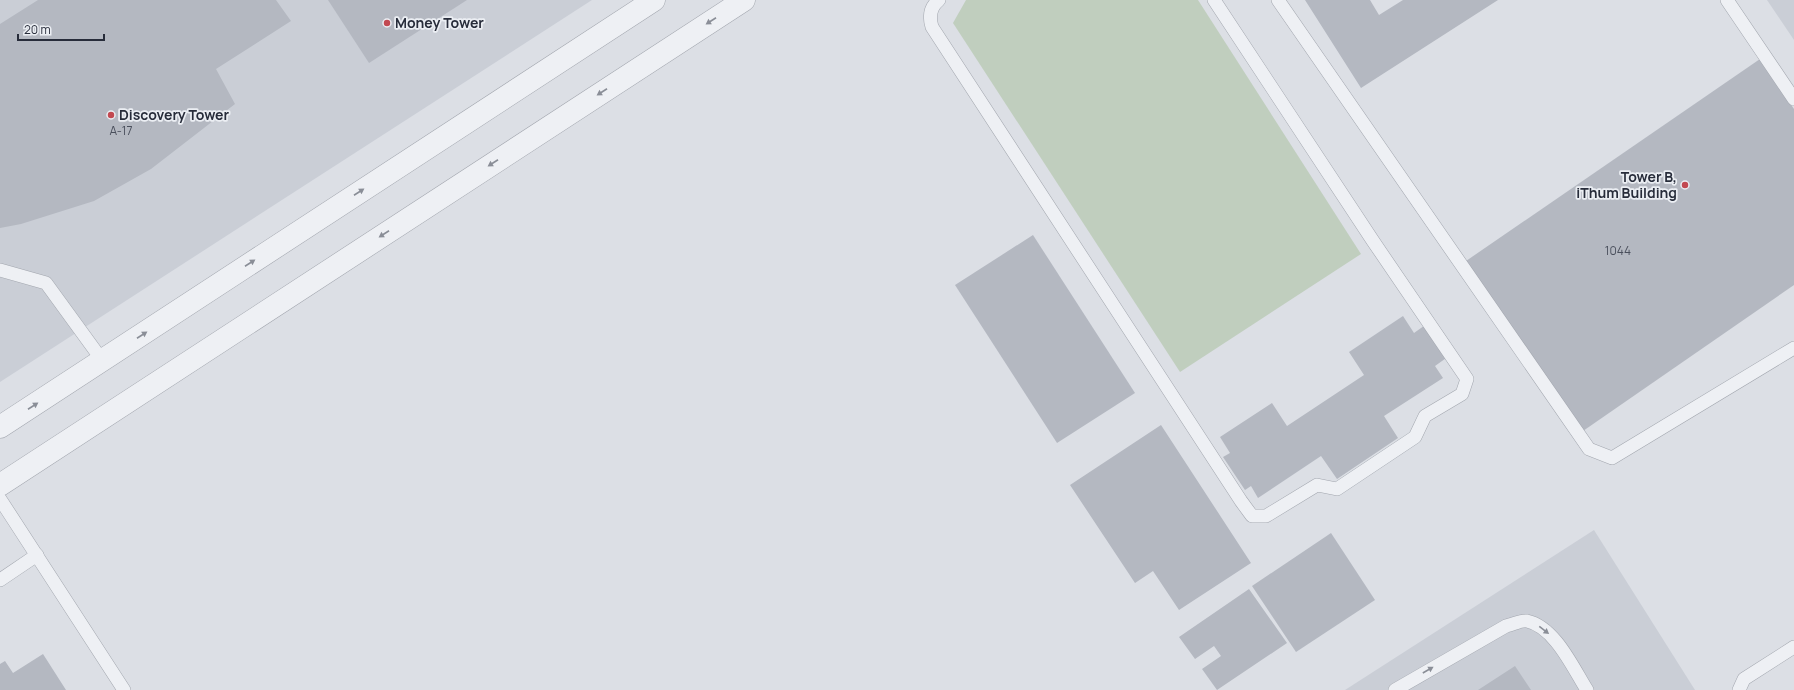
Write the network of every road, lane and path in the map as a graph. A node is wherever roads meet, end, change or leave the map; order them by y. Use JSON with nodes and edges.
{"nodes":[{"id":1,"x":654,"y":0,"type":"edge"},
{"id":2,"x":744,"y":0,"type":"edge"},
{"id":3,"x":939,"y":0,"type":"edge"},
{"id":4,"x":1214,"y":0,"type":"edge"},
{"id":5,"x":1278,"y":0,"type":"edge"},
{"id":6,"x":1727,"y":0,"type":"edge"},
{"id":7,"x":1794,"y":99,"type":"edge"},
{"id":8,"x":0,"y":270,"type":"edge"},
{"id":9,"x":1794,"y":348,"type":"edge"},
{"id":10,"x":102,"y":360,"type":"junction"},
{"id":11,"x":0,"y":427,"type":"edge"},
{"id":12,"x":0,"y":485,"type":"edge"},
{"id":13,"x":0,"y":499,"type":"edge"},
{"id":14,"x":37,"y":555,"type":"junction"},
{"id":15,"x":0,"y":580,"type":"edge"},
{"id":16,"x":1794,"y":647,"type":"edge"},
{"id":17,"x":124,"y":690,"type":"edge"},
{"id":18,"x":1395,"y":690,"type":"edge"},
{"id":19,"x":1587,"y":690,"type":"edge"},
{"id":20,"x":1738,"y":690,"type":"edge"}],
"edges":[{"from":10,"to":1,"type":"street","one_way":true},
{"from":2,"to":12,"type":"street","one_way":true},
{"from":3,"to":4,"type":"lane"},
{"from":5,"to":9,"type":"lane"},
{"from":6,"to":7,"type":"lane"},
{"from":8,"to":10,"type":"lane"},
{"from":11,"to":10,"type":"street","one_way":true},
{"from":13,"to":14,"type":"lane"},
{"from":14,"to":15,"type":"lane"},
{"from":14,"to":17,"type":"lane"},
{"from":16,"to":20,"type":"lane"},
{"from":18,"to":19,"type":"lane","one_way":true}]}
